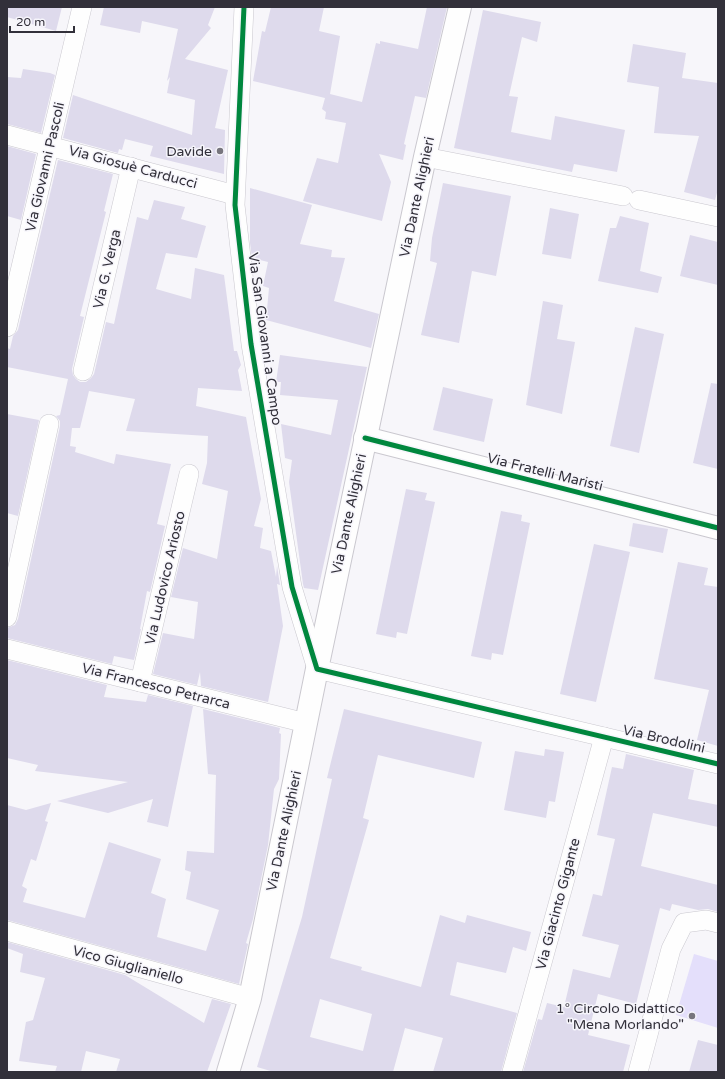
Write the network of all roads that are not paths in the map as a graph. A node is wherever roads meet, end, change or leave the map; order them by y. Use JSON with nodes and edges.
{"nodes":[{"id":1,"x":82,"y":7,"type":"edge"},
{"id":2,"x":244,"y":7,"type":"edge"},
{"id":3,"x":460,"y":7,"type":"edge"},
{"id":4,"x":7,"y":135,"type":"edge"},
{"id":5,"x":50,"y":146,"type":"junction"},
{"id":6,"x":425,"y":157,"type":"junction"},
{"id":7,"x":130,"y":167,"type":"junction"},
{"id":8,"x":235,"y":195,"type":"junction"},
{"id":9,"x":718,"y":217,"type":"edge"},
{"id":10,"x":7,"y":327,"type":"edge"},
{"id":11,"x":83,"y":371,"type":"dead end"},
{"id":12,"x":49,"y":424,"type":"dead end"},
{"id":13,"x":365,"y":438,"type":"junction"},
{"id":14,"x":189,"y":474,"type":"dead end"},
{"id":15,"x":718,"y":528,"type":"edge"},
{"id":16,"x":7,"y":617,"type":"edge"},
{"id":17,"x":7,"y":649,"type":"edge"},
{"id":18,"x":317,"y":669,"type":"junction"},
{"id":19,"x":140,"y":682,"type":"junction"},
{"id":20,"x":306,"y":723,"type":"junction"},
{"id":21,"x":604,"y":737,"type":"junction"},
{"id":22,"x":718,"y":764,"type":"edge"},
{"id":23,"x":718,"y":923,"type":"edge"},
{"id":24,"x":7,"y":932,"type":"edge"},
{"id":25,"x":250,"y":998,"type":"junction"},
{"id":26,"x":228,"y":1072,"type":"edge"},
{"id":27,"x":512,"y":1072,"type":"edge"},
{"id":28,"x":638,"y":1072,"type":"edge"}],
"edges":[{"from":1,"to":5,"type":"street","name":"Via Giovanni Pascoli"},
{"from":2,"to":8,"type":"street","name":"Via San Giovanni a Campo"},
{"from":3,"to":6,"type":"main road","name":"Via Dante Alighieri"},
{"from":4,"to":5,"type":"street","name":"Via Giosuè Carducci"},
{"from":5,"to":7,"type":"street","name":"Via Giosuè Carducci"},
{"from":5,"to":10,"type":"street","name":"Via Giovanni Pascoli"},
{"from":6,"to":9,"type":"street"},
{"from":6,"to":13,"type":"main road","name":"Via Dante Alighieri"},
{"from":7,"to":8,"type":"street","name":"Via Giosuè Carducci"},
{"from":7,"to":11,"type":"street","name":"Via G. Verga"},
{"from":8,"to":18,"type":"street","name":"Via San Giovanni a Campo"},
{"from":12,"to":16,"type":"street"},
{"from":13,"to":15,"type":"main road","name":"Via Fratelli Maristi"},
{"from":13,"to":18,"type":"main road","name":"Via Dante Alighieri"},
{"from":14,"to":19,"type":"street","name":"Via Ludovico Ariosto"},
{"from":17,"to":19,"type":"street","name":"Via Francesco Petrarca"},
{"from":18,"to":20,"type":"main road","name":"Via Dante Alighieri"},
{"from":18,"to":21,"type":"street","name":"Via Brodolini"},
{"from":19,"to":20,"type":"street","name":"Via Francesco Petrarca"},
{"from":20,"to":25,"type":"main road","name":"Via Dante Alighieri"},
{"from":21,"to":22,"type":"street","name":"Via Brodolini"},
{"from":21,"to":27,"type":"street","name":"Via Giacinto Gigante"},
{"from":23,"to":28,"type":"street"},
{"from":24,"to":25,"type":"street","name":"Vico Giuglianiello"},
{"from":25,"to":26,"type":"main road","name":"Via Dante Alighieri"}]}
